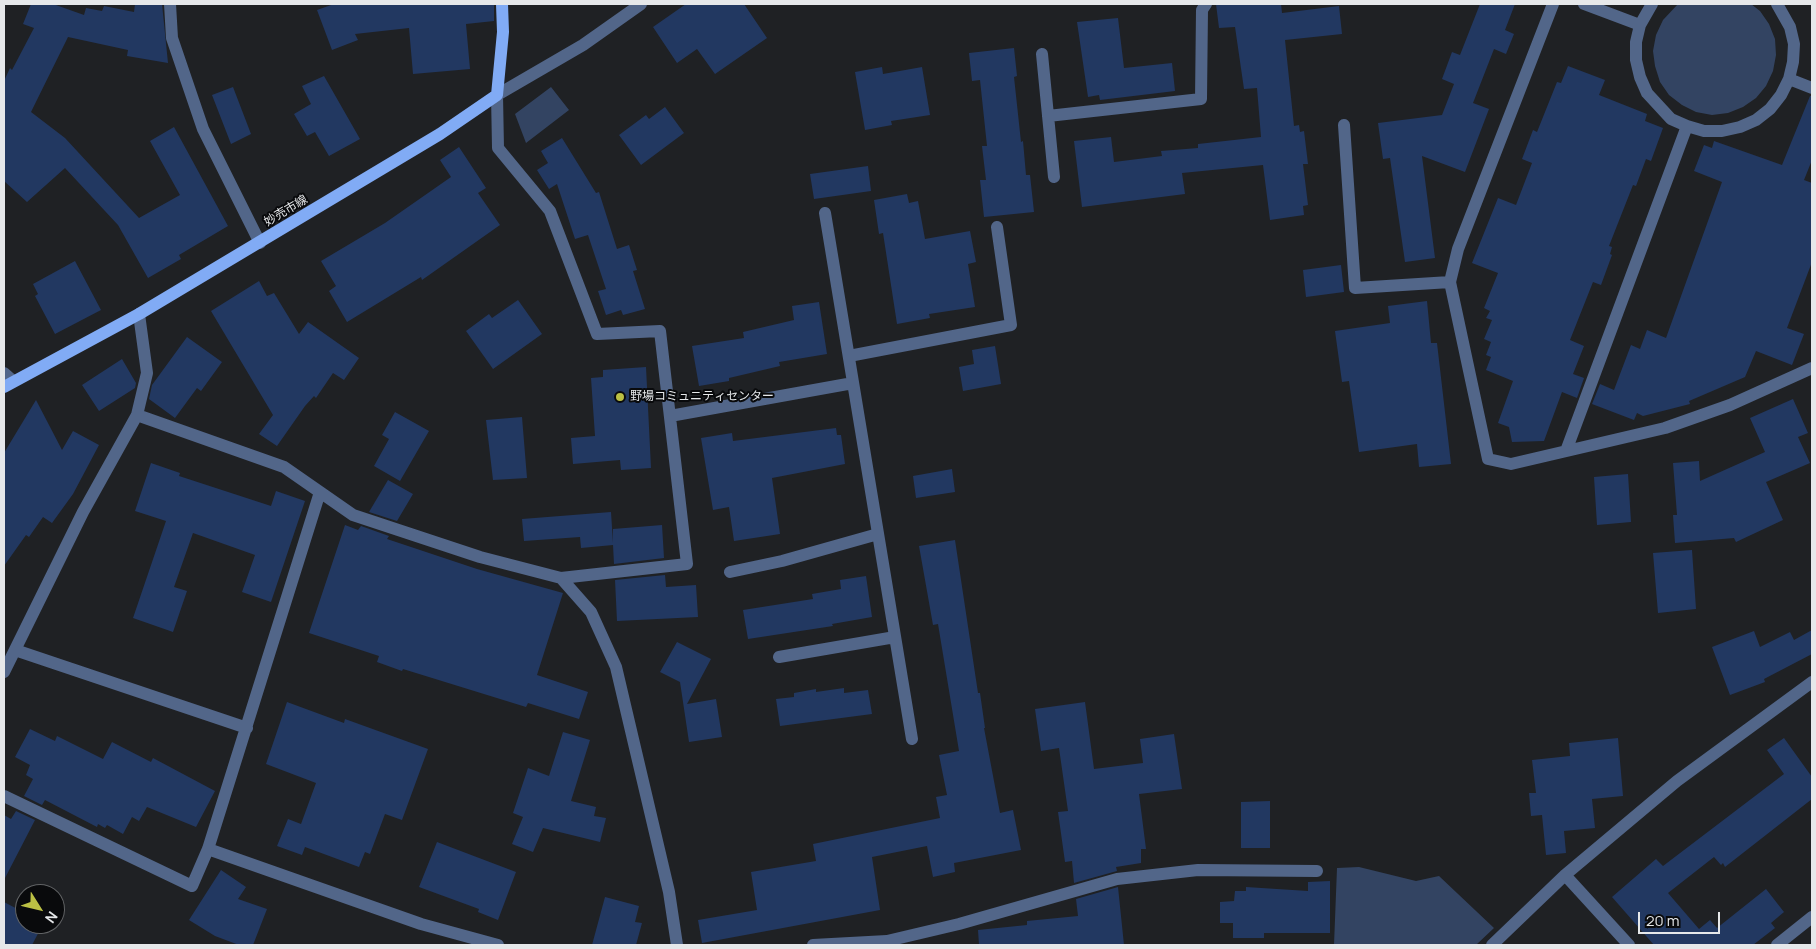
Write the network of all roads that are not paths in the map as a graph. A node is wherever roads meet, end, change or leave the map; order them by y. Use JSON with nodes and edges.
{"nodes":[{"id":1,"x":170,"y":4,"type":"edge"},
{"id":2,"x":502,"y":4,"type":"edge"},
{"id":3,"x":641,"y":4,"type":"edge"},
{"id":4,"x":1206,"y":4,"type":"edge"},
{"id":5,"x":1554,"y":4,"type":"edge"},
{"id":6,"x":1584,"y":4,"type":"edge"},
{"id":7,"x":1652,"y":4,"type":"edge"},
{"id":8,"x":1777,"y":4,"type":"edge"},
{"id":9,"x":1640,"y":24,"type":"junction"},
{"id":10,"x":1042,"y":54,"type":"dead end"},
{"id":11,"x":1789,"y":79,"type":"junction"},
{"id":12,"x":1812,"y":88,"type":"edge"},
{"id":13,"x":497,"y":95,"type":"junction"},
{"id":14,"x":1048,"y":116,"type":"junction"},
{"id":15,"x":1344,"y":125,"type":"dead end"},
{"id":16,"x":1687,"y":126,"type":"junction"},
{"id":17,"x":1054,"y":177,"type":"dead end"},
{"id":18,"x":825,"y":212,"type":"dead end"},
{"id":19,"x":997,"y":227,"type":"dead end"},
{"id":20,"x":260,"y":243,"type":"junction"},
{"id":21,"x":1450,"y":282,"type":"junction"},
{"id":22,"x":140,"y":314,"type":"junction"},
{"id":23,"x":849,"y":356,"type":"junction"},
{"id":24,"x":1812,"y":368,"type":"edge"},
{"id":25,"x":7,"y":380,"type":"edge"},
{"id":26,"x":853,"y":383,"type":"junction"},
{"id":27,"x":137,"y":415,"type":"junction"},
{"id":28,"x":670,"y":416,"type":"junction"},
{"id":29,"x":1566,"y":451,"type":"junction"},
{"id":30,"x":320,"y":492,"type":"junction"},
{"id":31,"x":878,"y":534,"type":"junction"},
{"id":32,"x":730,"y":572,"type":"dead end"},
{"id":33,"x":561,"y":578,"type":"junction"},
{"id":34,"x":895,"y":637,"type":"junction"},
{"id":35,"x":15,"y":650,"type":"junction"},
{"id":36,"x":779,"y":657,"type":"dead end"},
{"id":37,"x":4,"y":672,"type":"edge"},
{"id":38,"x":1812,"y":684,"type":"edge"},
{"id":39,"x":247,"y":728,"type":"junction"},
{"id":40,"x":912,"y":738,"type":"dead end"},
{"id":41,"x":4,"y":796,"type":"edge"},
{"id":42,"x":208,"y":849,"type":"junction"},
{"id":43,"x":1316,"y":871,"type":"dead end"},
{"id":44,"x":1565,"y":875,"type":"junction"},
{"id":45,"x":1812,"y":917,"type":"edge"},
{"id":46,"x":498,"y":945,"type":"edge"},
{"id":47,"x":677,"y":945,"type":"edge"},
{"id":48,"x":813,"y":945,"type":"edge"},
{"id":49,"x":1492,"y":945,"type":"edge"},
{"id":50,"x":1629,"y":945,"type":"edge"},
{"id":51,"x":1777,"y":945,"type":"edge"}],
"edges":[{"from":1,"to":20,"type":"street"},
{"from":2,"to":13,"type":"main road"},
{"from":3,"to":13,"type":"street"},
{"from":4,"to":14,"type":"street"},
{"from":5,"to":21,"type":"street"},
{"from":6,"to":9,"type":"street"},
{"from":7,"to":9,"type":"street"},
{"from":8,"to":11,"type":"street"},
{"from":9,"to":16,"type":"street"},
{"from":10,"to":14,"type":"street"},
{"from":11,"to":12,"type":"street"},
{"from":11,"to":16,"type":"street"},
{"from":13,"to":20,"type":"main road","name":"妙売市線"},
{"from":13,"to":28,"type":"street"},
{"from":14,"to":17,"type":"street"},
{"from":15,"to":21,"type":"street"},
{"from":16,"to":29,"type":"street"},
{"from":18,"to":23,"type":"street"},
{"from":19,"to":23,"type":"street"},
{"from":20,"to":22,"type":"main road","name":"妙売市線"},
{"from":21,"to":29,"type":"street"},
{"from":22,"to":25,"type":"main road","name":"妙売市線"},
{"from":22,"to":27,"type":"street"},
{"from":23,"to":26,"type":"street"},
{"from":24,"to":29,"type":"street"},
{"from":26,"to":28,"type":"street"},
{"from":26,"to":31,"type":"street"},
{"from":27,"to":30,"type":"street"},
{"from":27,"to":35,"type":"street"},
{"from":28,"to":33,"type":"street"},
{"from":30,"to":33,"type":"street"},
{"from":30,"to":39,"type":"street"},
{"from":31,"to":32,"type":"street"},
{"from":31,"to":34,"type":"street"},
{"from":33,"to":47,"type":"street"},
{"from":34,"to":36,"type":"street"},
{"from":34,"to":40,"type":"street"},
{"from":35,"to":37,"type":"street"},
{"from":35,"to":39,"type":"street"},
{"from":38,"to":44,"type":"street"},
{"from":39,"to":42,"type":"street"},
{"from":41,"to":42,"type":"street"},
{"from":42,"to":46,"type":"street"},
{"from":43,"to":48,"type":"street"},
{"from":44,"to":49,"type":"street"},
{"from":44,"to":50,"type":"street"},
{"from":45,"to":51,"type":"street"}]}
